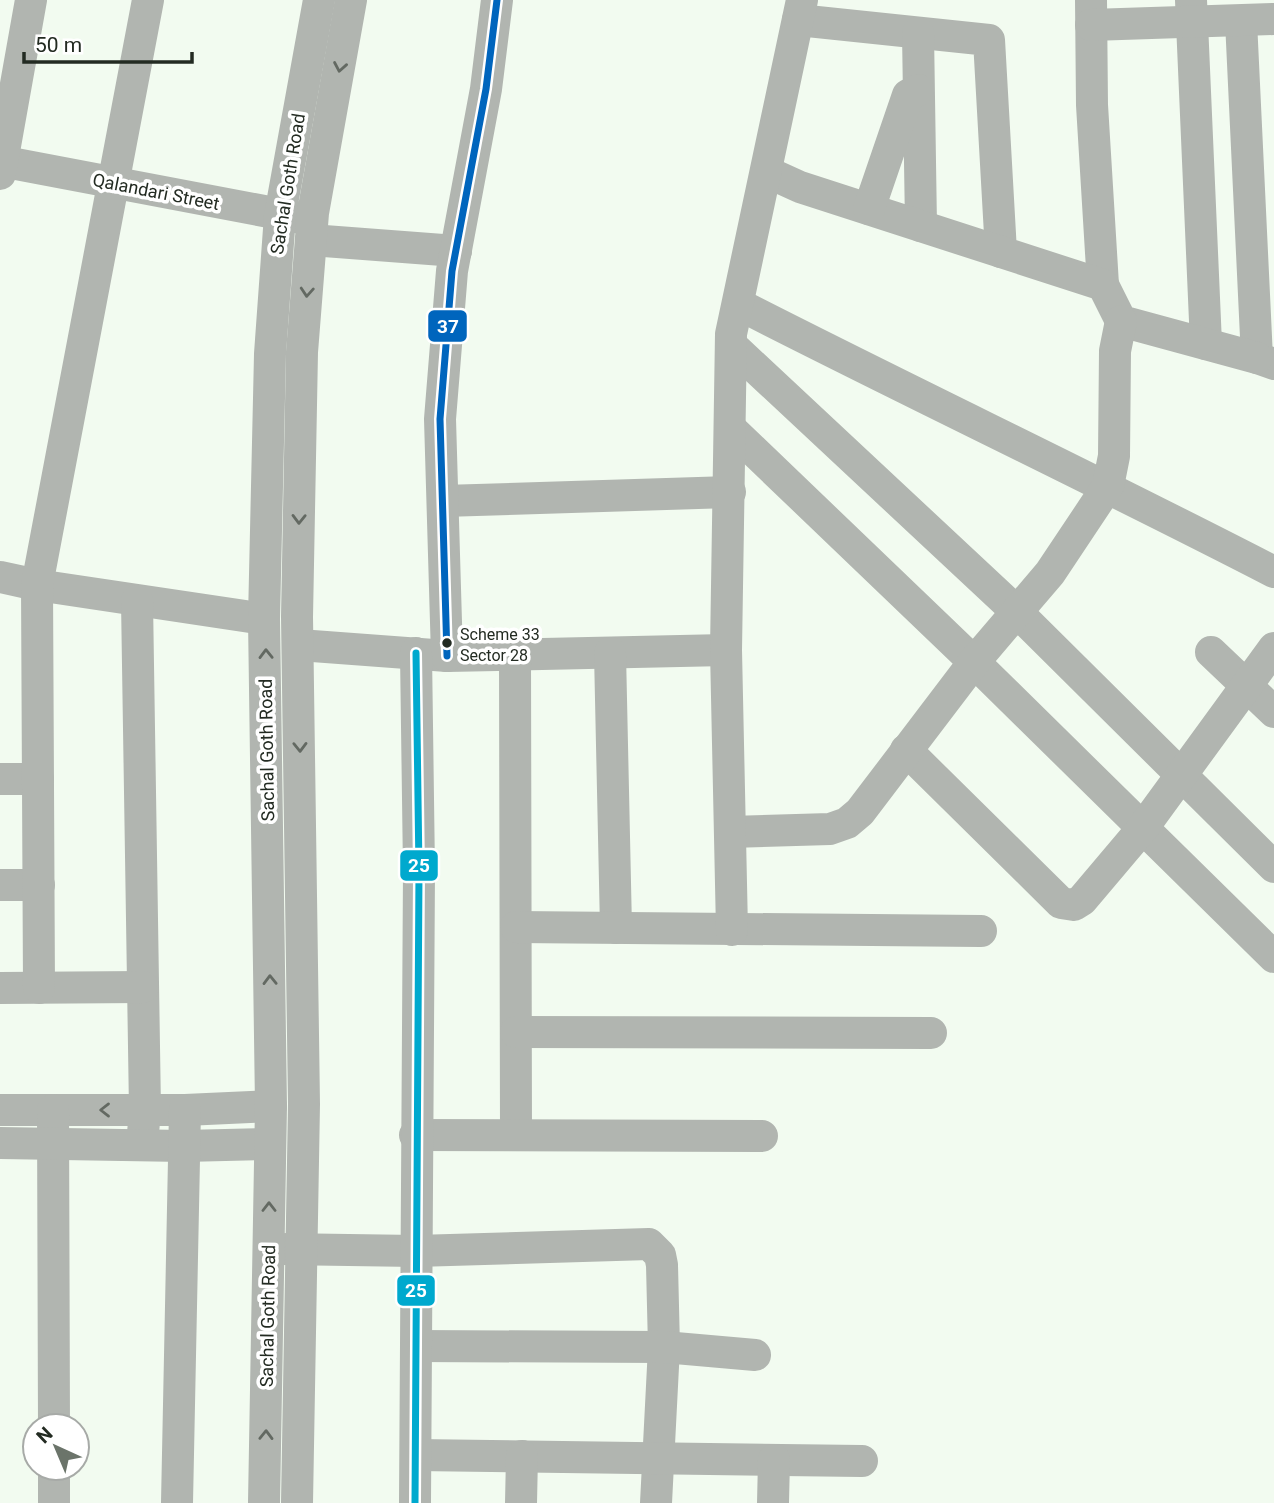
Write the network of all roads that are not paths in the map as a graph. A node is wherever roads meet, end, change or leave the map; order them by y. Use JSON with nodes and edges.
{"nodes":[{"id":1,"x":31,"y":0,"type":"edge"},
{"id":2,"x":148,"y":0,"type":"edge"},
{"id":3,"x":319,"y":0,"type":"edge"},
{"id":4,"x":351,"y":0,"type":"edge"},
{"id":5,"x":498,"y":0,"type":"edge"},
{"id":6,"x":800,"y":10,"type":"edge"},
{"id":7,"x":1191,"y":11,"type":"edge"},
{"id":8,"x":1091,"y":12,"type":"edge"},
{"id":9,"x":1250,"y":15,"type":"edge"},
{"id":10,"x":918,"y":33,"type":"junction"},
{"id":11,"x":919,"y":89,"type":"junction"},
{"id":12,"x":1,"y":166,"type":"edge"},
{"id":13,"x":767,"y":172,"type":"junction"},
{"id":14,"x":113,"y":184,"type":"junction"},
{"id":15,"x":869,"y":209,"type":"junction"},
{"id":16,"x":280,"y":215,"type":"junction"},
{"id":17,"x":921,"y":226,"type":"junction"},
{"id":18,"x":312,"y":230,"type":"junction"},
{"id":19,"x":456,"y":251,"type":"junction"},
{"id":20,"x":1001,"y":252,"type":"junction"},
{"id":21,"x":1103,"y":285,"type":"junction"},
{"id":22,"x":737,"y":304,"type":"junction"},
{"id":23,"x":1121,"y":321,"type":"junction"},
{"id":24,"x":1206,"y":344,"type":"junction"},
{"id":25,"x":731,"y":345,"type":"junction"},
{"id":26,"x":1266,"y":361,"type":"edge"},
{"id":27,"x":731,"y":429,"type":"junction"},
{"id":28,"x":1108,"y":486,"type":"junction"},
{"id":29,"x":730,"y":492,"type":"junction"},
{"id":30,"x":443,"y":501,"type":"junction"},
{"id":31,"x":1274,"y":572,"type":"edge"},
{"id":32,"x":0,"y":577,"type":"edge"},
{"id":33,"x":37,"y":585,"type":"junction"},
{"id":34,"x":137,"y":601,"type":"junction"},
{"id":35,"x":1017,"y":612,"type":"junction"},
{"id":36,"x":264,"y":619,"type":"junction"},
{"id":37,"x":299,"y":645,"type":"junction"},
{"id":38,"x":1274,"y":648,"type":"edge"},
{"id":39,"x":726,"y":650,"type":"junction"},
{"id":40,"x":1211,"y":652,"type":"dead end"},
{"id":41,"x":416,"y":653,"type":"junction"},
{"id":42,"x":610,"y":653,"type":"junction"},
{"id":43,"x":515,"y":655,"type":"junction"},
{"id":44,"x":447,"y":656,"type":"junction"},
{"id":45,"x":974,"y":662,"type":"junction"},
{"id":46,"x":1247,"y":686,"type":"junction"},
{"id":47,"x":1274,"y":712,"type":"edge"},
{"id":48,"x":906,"y":750,"type":"junction"},
{"id":49,"x":1182,"y":776,"type":"junction"},
{"id":50,"x":0,"y":779,"type":"edge"},
{"id":51,"x":38,"y":779,"type":"junction"},
{"id":52,"x":1142,"y":829,"type":"junction"},
{"id":53,"x":730,"y":832,"type":"junction"},
{"id":54,"x":1274,"y":867,"type":"edge"},
{"id":55,"x":0,"y":885,"type":"edge"},
{"id":56,"x":39,"y":885,"type":"junction"},
{"id":57,"x":516,"y":927,"type":"junction"},
{"id":58,"x":616,"y":928,"type":"junction"},
{"id":59,"x":732,"y":930,"type":"junction"},
{"id":60,"x":981,"y":931,"type":"dead end"},
{"id":61,"x":1274,"y":957,"type":"edge"},
{"id":62,"x":143,"y":987,"type":"junction"},
{"id":63,"x":0,"y":988,"type":"edge"},
{"id":64,"x":39,"y":988,"type":"junction"},
{"id":65,"x":516,"y":1032,"type":"junction"},
{"id":66,"x":931,"y":1033,"type":"dead end"},
{"id":67,"x":271,"y":1106,"type":"junction"},
{"id":68,"x":0,"y":1110,"type":"edge"},
{"id":69,"x":53,"y":1110,"type":"junction"},
{"id":70,"x":145,"y":1110,"type":"junction"},
{"id":71,"x":185,"y":1110,"type":"junction"},
{"id":72,"x":415,"y":1135,"type":"junction"},
{"id":73,"x":516,"y":1135,"type":"junction"},
{"id":74,"x":762,"y":1136,"type":"dead end"},
{"id":75,"x":0,"y":1143,"type":"edge"},
{"id":76,"x":54,"y":1144,"type":"junction"},
{"id":77,"x":269,"y":1144,"type":"junction"},
{"id":78,"x":142,"y":1146,"type":"junction"},
{"id":79,"x":184,"y":1146,"type":"junction"},
{"id":80,"x":303,"y":1248,"type":"junction"},
{"id":81,"x":270,"y":1250,"type":"junction"},
{"id":82,"x":416,"y":1251,"type":"junction"},
{"id":83,"x":416,"y":1346,"type":"junction"},
{"id":84,"x":664,"y":1347,"type":"junction"},
{"id":85,"x":755,"y":1355,"type":"dead end"},
{"id":86,"x":54,"y":1412,"type":"edge"},
{"id":87,"x":416,"y":1455,"type":"junction"},
{"id":88,"x":522,"y":1456,"type":"junction"},
{"id":89,"x":657,"y":1457,"type":"junction"},
{"id":90,"x":774,"y":1460,"type":"junction"},
{"id":91,"x":862,"y":1461,"type":"dead end"},
{"id":92,"x":54,"y":1482,"type":"edge"},
{"id":93,"x":54,"y":1503,"type":"edge"},
{"id":94,"x":177,"y":1503,"type":"edge"},
{"id":95,"x":264,"y":1503,"type":"edge"},
{"id":96,"x":297,"y":1503,"type":"edge"},
{"id":97,"x":415,"y":1503,"type":"edge"},
{"id":98,"x":521,"y":1503,"type":"edge"},
{"id":99,"x":656,"y":1503,"type":"edge"},
{"id":100,"x":773,"y":1503,"type":"edge"}],
"edges":[{"from":1,"to":12,"type":"street"},
{"from":2,"to":14,"type":"street"},
{"from":3,"to":16,"type":"street","name":"Sachal Goth Road"},
{"from":4,"to":18,"type":"street","name":"Sachal Goth Road","one_way":true},
{"from":5,"to":19,"type":"street"},
{"from":6,"to":10,"type":"street"},
{"from":6,"to":13,"type":"street"},
{"from":7,"to":8,"type":"street"},
{"from":7,"to":9,"type":"street"},
{"from":7,"to":24,"type":"street"},
{"from":8,"to":21,"type":"street"},
{"from":9,"to":26,"type":"street"},
{"from":10,"to":11,"type":"street"},
{"from":10,"to":20,"type":"street"},
{"from":11,"to":15,"type":"street"},
{"from":11,"to":17,"type":"street"},
{"from":12,"to":14,"type":"street","name":"Qalandari Street"},
{"from":13,"to":15,"type":"street"},
{"from":13,"to":22,"type":"street"},
{"from":14,"to":16,"type":"street","name":"Qalandari Street"},
{"from":14,"to":33,"type":"street"},
{"from":15,"to":17,"type":"street"},
{"from":16,"to":18,"type":"street","name":"Qalandari Street"},
{"from":16,"to":36,"type":"street","name":"Sachal Goth Road"},
{"from":17,"to":20,"type":"street"},
{"from":18,"to":19,"type":"street","name":"Qalandari Street"},
{"from":18,"to":37,"type":"street","name":"Sachal Goth Road","one_way":true},
{"from":19,"to":30,"type":"street"},
{"from":20,"to":21,"type":"street"},
{"from":21,"to":23,"type":"street"},
{"from":22,"to":25,"type":"street"},
{"from":22,"to":28,"type":"street"},
{"from":23,"to":24,"type":"street"},
{"from":23,"to":28,"type":"street"},
{"from":24,"to":26,"type":"street"},
{"from":25,"to":27,"type":"street"},
{"from":25,"to":35,"type":"street"},
{"from":27,"to":29,"type":"street"},
{"from":27,"to":45,"type":"street"},
{"from":28,"to":31,"type":"street"},
{"from":28,"to":35,"type":"street"},
{"from":29,"to":30,"type":"street"},
{"from":29,"to":39,"type":"street"},
{"from":30,"to":44,"type":"street"},
{"from":32,"to":33,"type":"street"},
{"from":33,"to":34,"type":"street"},
{"from":33,"to":51,"type":"street"},
{"from":34,"to":36,"type":"street"},
{"from":34,"to":62,"type":"street"},
{"from":35,"to":45,"type":"street"},
{"from":35,"to":49,"type":"street"},
{"from":67,"to":36,"type":"street","name":"Sachal Goth Road","one_way":true},
{"from":37,"to":41,"type":"street"},
{"from":37,"to":80,"type":"street","name":"Sachal Goth Road","one_way":true},
{"from":38,"to":46,"type":"street"},
{"from":39,"to":42,"type":"street"},
{"from":39,"to":53,"type":"street"},
{"from":40,"to":46,"type":"street"},
{"from":41,"to":44,"type":"street"},
{"from":41,"to":72,"type":"street"},
{"from":42,"to":43,"type":"street"},
{"from":42,"to":58,"type":"street"},
{"from":43,"to":44,"type":"street"},
{"from":43,"to":57,"type":"street"},
{"from":45,"to":48,"type":"street"},
{"from":45,"to":52,"type":"street"},
{"from":46,"to":47,"type":"street"},
{"from":46,"to":49,"type":"street"},
{"from":48,"to":52,"type":"street"},
{"from":48,"to":53,"type":"street"},
{"from":49,"to":52,"type":"street"},
{"from":49,"to":54,"type":"street"},
{"from":50,"to":51,"type":"street"},
{"from":51,"to":56,"type":"street"},
{"from":52,"to":61,"type":"street"},
{"from":53,"to":59,"type":"street"},
{"from":55,"to":56,"type":"street"},
{"from":56,"to":64,"type":"street"},
{"from":57,"to":58,"type":"street"},
{"from":57,"to":65,"type":"street"},
{"from":58,"to":59,"type":"street"},
{"from":59,"to":60,"type":"street"},
{"from":62,"to":64,"type":"street"},
{"from":62,"to":70,"type":"street"},
{"from":63,"to":64,"type":"street"},
{"from":65,"to":66,"type":"street"},
{"from":65,"to":73,"type":"street"},
{"from":67,"to":71,"type":"street"},
{"from":67,"to":77,"type":"street","name":"Sachal Goth Road"},
{"from":68,"to":69,"type":"street"},
{"from":70,"to":69,"type":"street","one_way":true},
{"from":69,"to":76,"type":"street"},
{"from":70,"to":71,"type":"street"},
{"from":70,"to":78,"type":"street"},
{"from":71,"to":79,"type":"street"},
{"from":72,"to":73,"type":"street"},
{"from":72,"to":82,"type":"street"},
{"from":73,"to":74,"type":"street"},
{"from":75,"to":76,"type":"street"},
{"from":76,"to":78,"type":"street"},
{"from":76,"to":86,"type":"street"},
{"from":77,"to":79,"type":"street"},
{"from":81,"to":77,"type":"street","name":"Sachal Goth Road","one_way":true},
{"from":78,"to":79,"type":"street"},
{"from":79,"to":94,"type":"street"},
{"from":80,"to":81,"type":"street"},
{"from":80,"to":82,"type":"street"},
{"from":80,"to":96,"type":"street","name":"Sachal Goth Road"},
{"from":95,"to":81,"type":"street","name":"Sachal Goth Road","one_way":true},
{"from":82,"to":83,"type":"street"},
{"from":82,"to":84,"type":"street"},
{"from":83,"to":84,"type":"street"},
{"from":83,"to":87,"type":"street"},
{"from":84,"to":85,"type":"street"},
{"from":84,"to":89,"type":"street"},
{"from":87,"to":88,"type":"street"},
{"from":87,"to":97,"type":"street"},
{"from":88,"to":89,"type":"street"},
{"from":88,"to":98,"type":"street"},
{"from":89,"to":90,"type":"street"},
{"from":89,"to":99,"type":"street"},
{"from":90,"to":91,"type":"street"},
{"from":90,"to":100,"type":"street"},
{"from":92,"to":93,"type":"street"}]}
